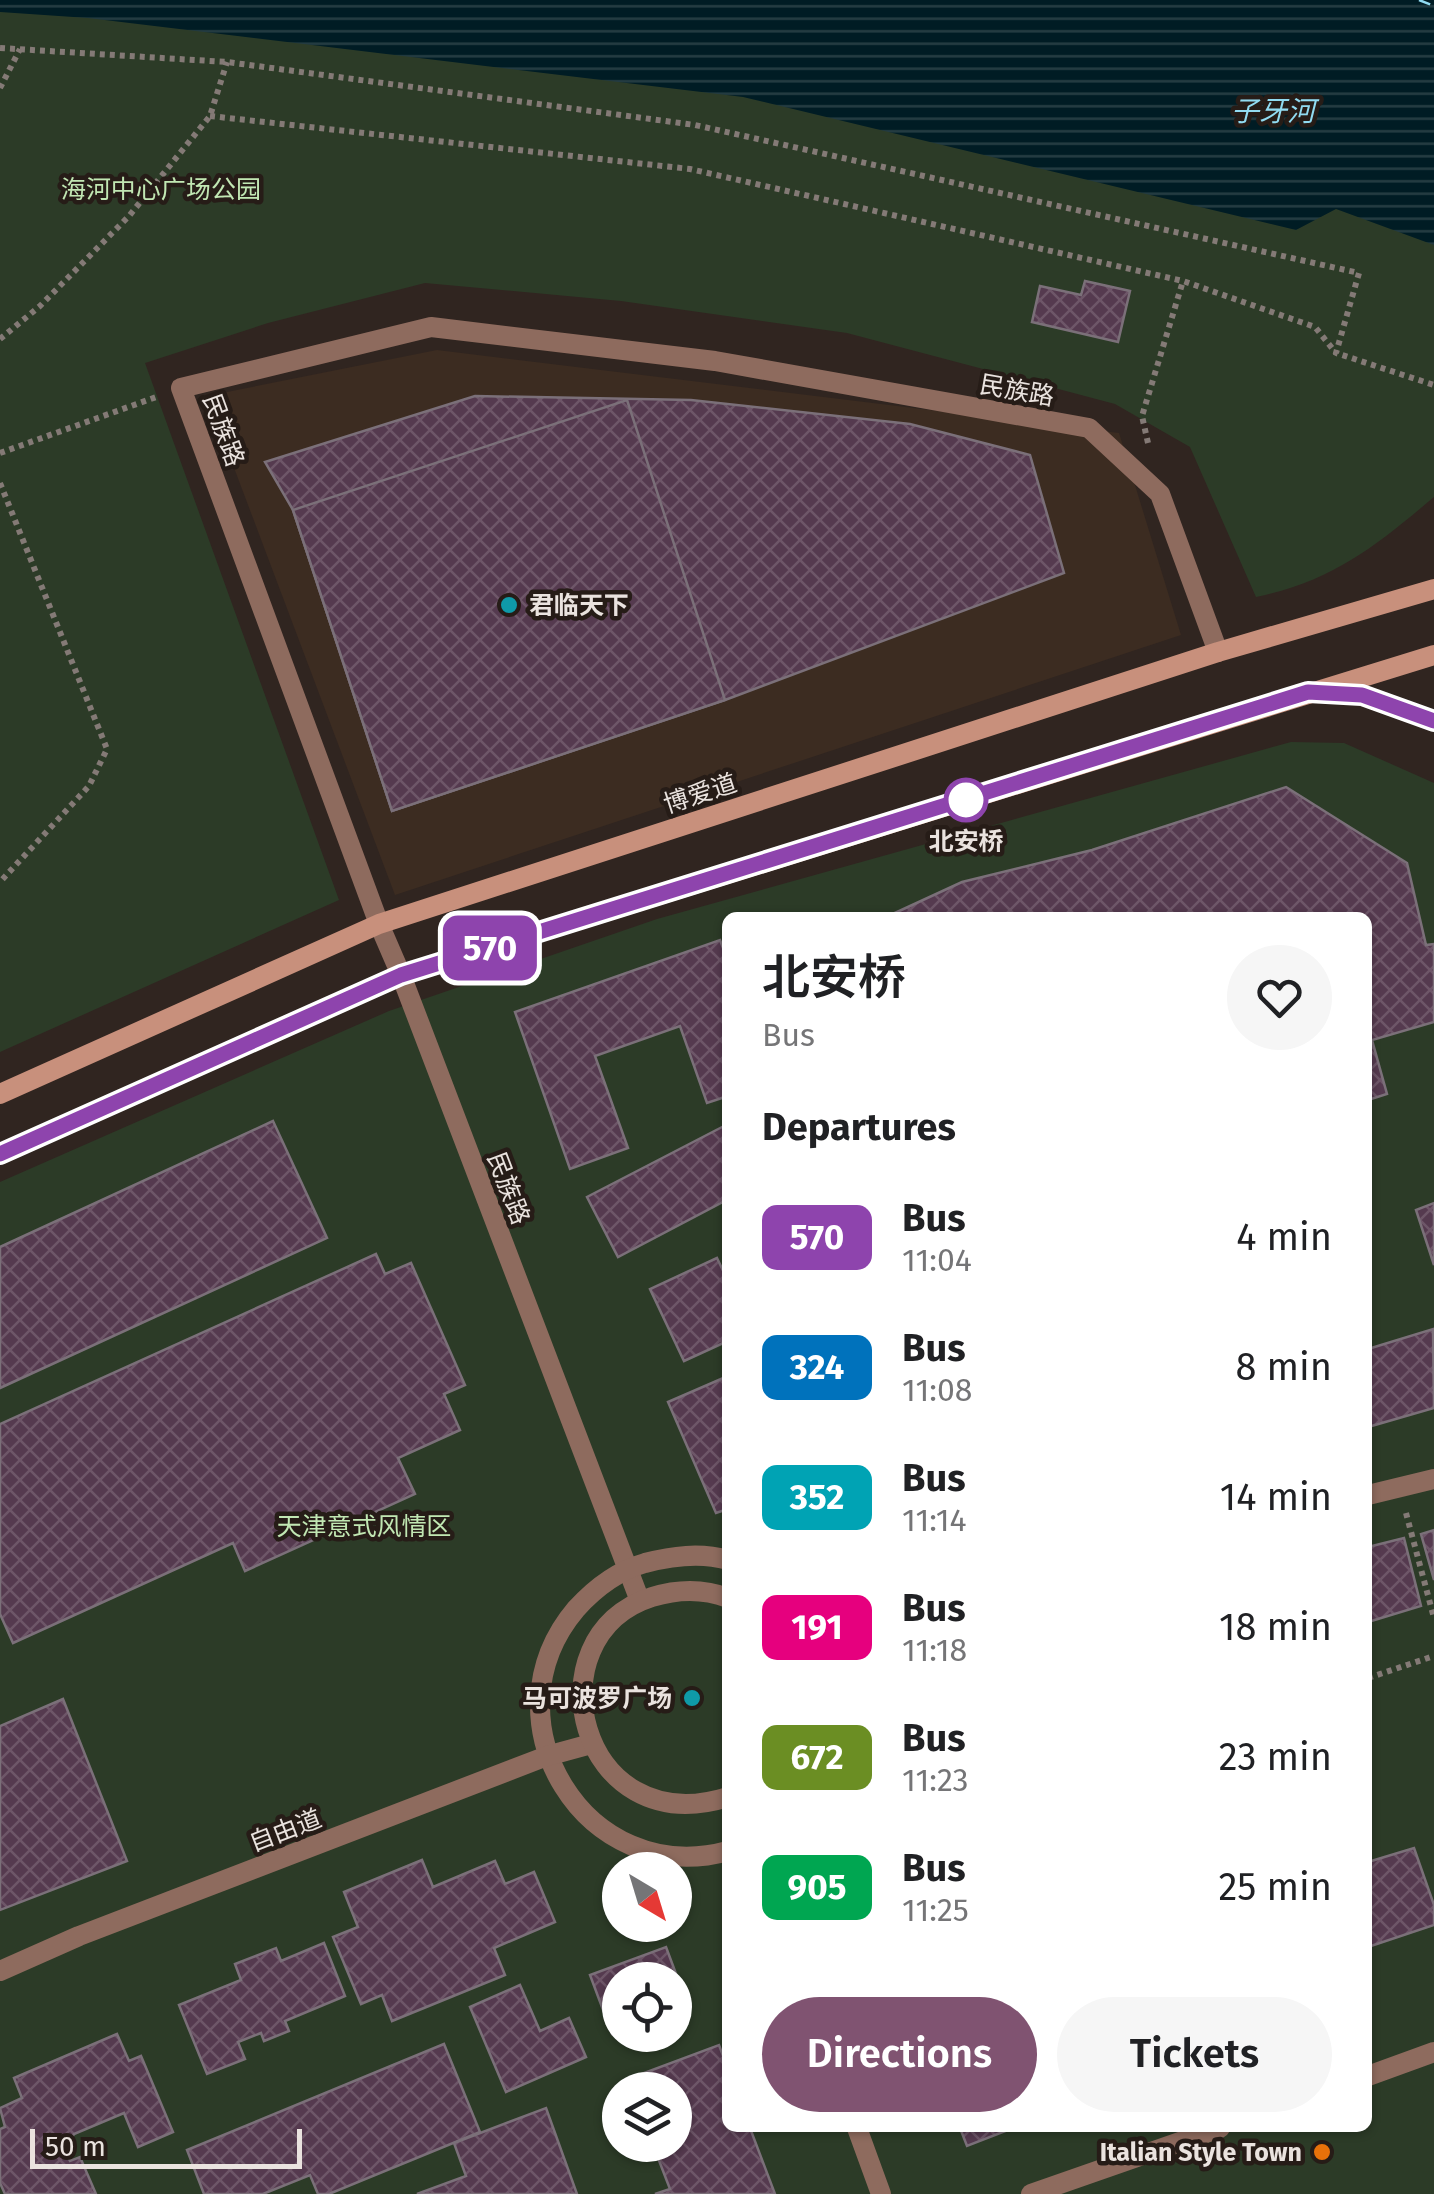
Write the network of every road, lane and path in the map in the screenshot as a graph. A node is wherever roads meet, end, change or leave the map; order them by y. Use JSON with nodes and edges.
{"nodes":[{"id":1,"x":0,"y":48,"type":"edge"},
{"id":2,"x":20,"y":50,"type":"junction"},
{"id":3,"x":227,"y":62,"type":"junction"},
{"id":4,"x":0,"y":88,"type":"edge"},
{"id":5,"x":210,"y":116,"type":"junction"},
{"id":6,"x":1183,"y":281,"type":"junction"},
{"id":7,"x":0,"y":340,"type":"edge"},
{"id":8,"x":1336,"y":354,"type":"junction"},
{"id":9,"x":1434,"y":385,"type":"edge"},
{"id":10,"x":181,"y":388,"type":"junction"},
{"id":11,"x":1149,"y":447,"type":"dead end"},
{"id":12,"x":0,"y":453,"type":"edge"},
{"id":13,"x":0,"y":483,"type":"edge"},
{"id":14,"x":1434,"y":589,"type":"edge"},
{"id":15,"x":1218,"y":652,"type":"junction"},
{"id":16,"x":1434,"y":655,"type":"edge"},
{"id":17,"x":1308,"y":692,"type":"junction"},
{"id":18,"x":1434,"y":721,"type":"edge"},
{"id":19,"x":0,"y":882,"type":"edge"},
{"id":20,"x":379,"y":924,"type":"junction"},
{"id":21,"x":401,"y":975,"type":"junction"},
{"id":22,"x":0,"y":1094,"type":"edge"},
{"id":23,"x":0,"y":1154,"type":"edge"},
{"id":24,"x":1434,"y":1478,"type":"edge"},
{"id":25,"x":1399,"y":1487,"type":"junction"},
{"id":26,"x":1372,"y":1494,"type":"edge"},
{"id":27,"x":722,"y":1560,"type":"edge"},
{"id":28,"x":628,"y":1568,"type":"junction"},
{"id":29,"x":722,"y":1596,"type":"edge"},
{"id":30,"x":640,"y":1601,"type":"junction"},
{"id":31,"x":1434,"y":1618,"type":"edge"},
{"id":32,"x":1434,"y":1656,"type":"edge"},
{"id":33,"x":1372,"y":1677,"type":"edge"},
{"id":34,"x":591,"y":1744,"type":"junction"},
{"id":35,"x":547,"y":1756,"type":"junction"},
{"id":36,"x":722,"y":1799,"type":"edge"},
{"id":37,"x":722,"y":1852,"type":"edge"},
{"id":38,"x":0,"y":1971,"type":"edge"},
{"id":39,"x":1434,"y":2052,"type":"edge"},
{"id":40,"x":1372,"y":2075,"type":"edge"},
{"id":41,"x":858,"y":2132,"type":"edge"},
{"id":42,"x":1209,"y":2132,"type":"edge"},
{"id":43,"x":881,"y":2194,"type":"edge"},
{"id":44,"x":1032,"y":2194,"type":"edge"}],
"edges":[{"from":1,"to":2,"type":"path"},
{"from":2,"to":3,"type":"path"},
{"from":2,"to":4,"type":"path"},
{"from":3,"to":5,"type":"path"},
{"from":3,"to":8,"type":"path"},
{"from":5,"to":6,"type":"path"},
{"from":5,"to":7,"type":"path"},
{"from":6,"to":8,"type":"path"},
{"from":6,"to":11,"type":"path"},
{"from":8,"to":9,"type":"path"},
{"from":10,"to":12,"type":"path"},
{"from":10,"to":15,"type":"street","name":"民族路"},
{"from":10,"to":20,"type":"street","name":"民族路"},
{"from":13,"to":19,"type":"path"},
{"from":14,"to":15,"type":"main road","name":"博爱道"},
{"from":15,"to":20,"type":"main road","name":"博爱道"},
{"from":16,"to":17,"type":"main road"},
{"from":17,"to":18,"type":"main road"},
{"from":17,"to":21,"type":"main road"},
{"from":20,"to":21,"type":"street","name":"民族路"},
{"from":20,"to":22,"type":"main road","name":"博爱道"},
{"from":21,"to":23,"type":"main road"},
{"from":21,"to":28,"type":"street","name":"民族路"},
{"from":24,"to":25,"type":"street"},
{"from":25,"to":26,"type":"street"},
{"from":25,"to":31,"type":"path"},
{"from":27,"to":28,"type":"street"},
{"from":28,"to":30,"type":"street","name":"民族路"},
{"from":28,"to":35,"type":"street"},
{"from":29,"to":30,"type":"street"},
{"from":30,"to":34,"type":"street"},
{"from":32,"to":33,"type":"path"},
{"from":34,"to":35,"type":"street","name":"自由道"},
{"from":34,"to":36,"type":"street"},
{"from":35,"to":37,"type":"street"},
{"from":35,"to":38,"type":"street","name":"自由道"},
{"from":39,"to":40,"type":"street"},
{"from":41,"to":43,"type":"street"},
{"from":42,"to":44,"type":"street"}]}
